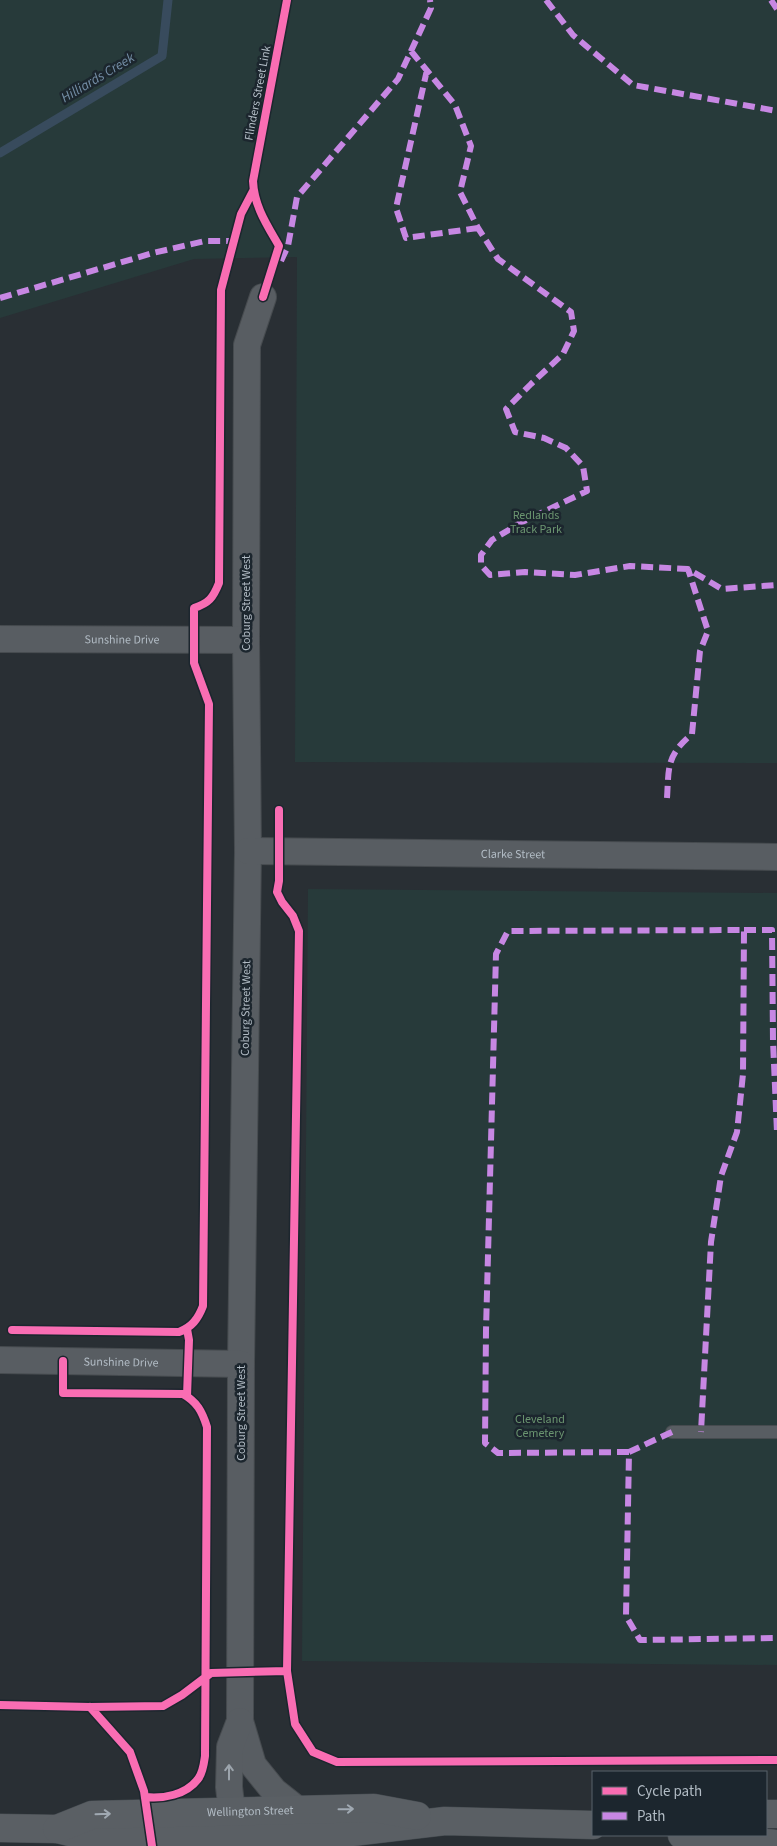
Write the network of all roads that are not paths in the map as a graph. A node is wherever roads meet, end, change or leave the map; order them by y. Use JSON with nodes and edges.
{"nodes":[{"id":1,"x":263,"y":297,"type":"dead end"},
{"id":2,"x":0,"y":639,"type":"edge"},
{"id":3,"x":246,"y":640,"type":"junction"},
{"id":4,"x":248,"y":851,"type":"junction"},
{"id":5,"x":777,"y":857,"type":"edge"},
{"id":6,"x":0,"y":1360,"type":"edge"},
{"id":7,"x":241,"y":1364,"type":"junction"},
{"id":8,"x":672,"y":1432,"type":"dead end"},
{"id":9,"x":777,"y":1432,"type":"edge"},
{"id":10,"x":240,"y":1721,"type":"junction"},
{"id":11,"x":232,"y":1812,"type":"junction"},
{"id":12,"x":592,"y":1825,"type":"edge"},
{"id":13,"x":0,"y":1828,"type":"edge"},
{"id":14,"x":57,"y":1829,"type":"junction"},
{"id":15,"x":296,"y":1830,"type":"edge"},
{"id":16,"x":242,"y":1836,"type":"junction"},
{"id":17,"x":689,"y":1836,"type":"edge"},
{"id":18,"x":185,"y":1842,"type":"edge"},
{"id":19,"x":749,"y":1844,"type":"edge"},
{"id":20,"x":777,"y":1844,"type":"edge"}],
"edges":[{"from":1,"to":3,"type":"street","name":"Coburg Street West"},
{"from":2,"to":3,"type":"street","name":"Sunshine Drive"},
{"from":3,"to":4,"type":"street","name":"Coburg Street West"},
{"from":4,"to":5,"type":"street","name":"Clarke Street"},
{"from":4,"to":7,"type":"street","name":"Coburg Street West"},
{"from":6,"to":7,"type":"street","name":"Sunshine Drive"},
{"from":7,"to":10,"type":"street","name":"Coburg Street West"},
{"from":8,"to":9,"type":"lane"},
{"from":11,"to":10,"type":"street","name":"Coburg Street West","one_way":true},
{"from":10,"to":15,"type":"street","name":"Coburg Street West"},
{"from":14,"to":11,"type":"main road","name":"Wellington Street","one_way":true},
{"from":11,"to":15,"type":"main road","name":"Wellington Street"},
{"from":11,"to":16,"type":"street","name":"Coburg Street West"},
{"from":12,"to":15,"type":"main road","name":"Wellington Street"},
{"from":13,"to":14,"type":"main road","name":"Wellington Street"},
{"from":14,"to":18,"type":"main road","name":"Wellington Street"},
{"from":15,"to":16,"type":"main road","name":"Wellington Street"},
{"from":16,"to":18,"type":"main road","name":"Wellington Street"},
{"from":17,"to":19,"type":"main road"},
{"from":19,"to":20,"type":"main road"}]}
